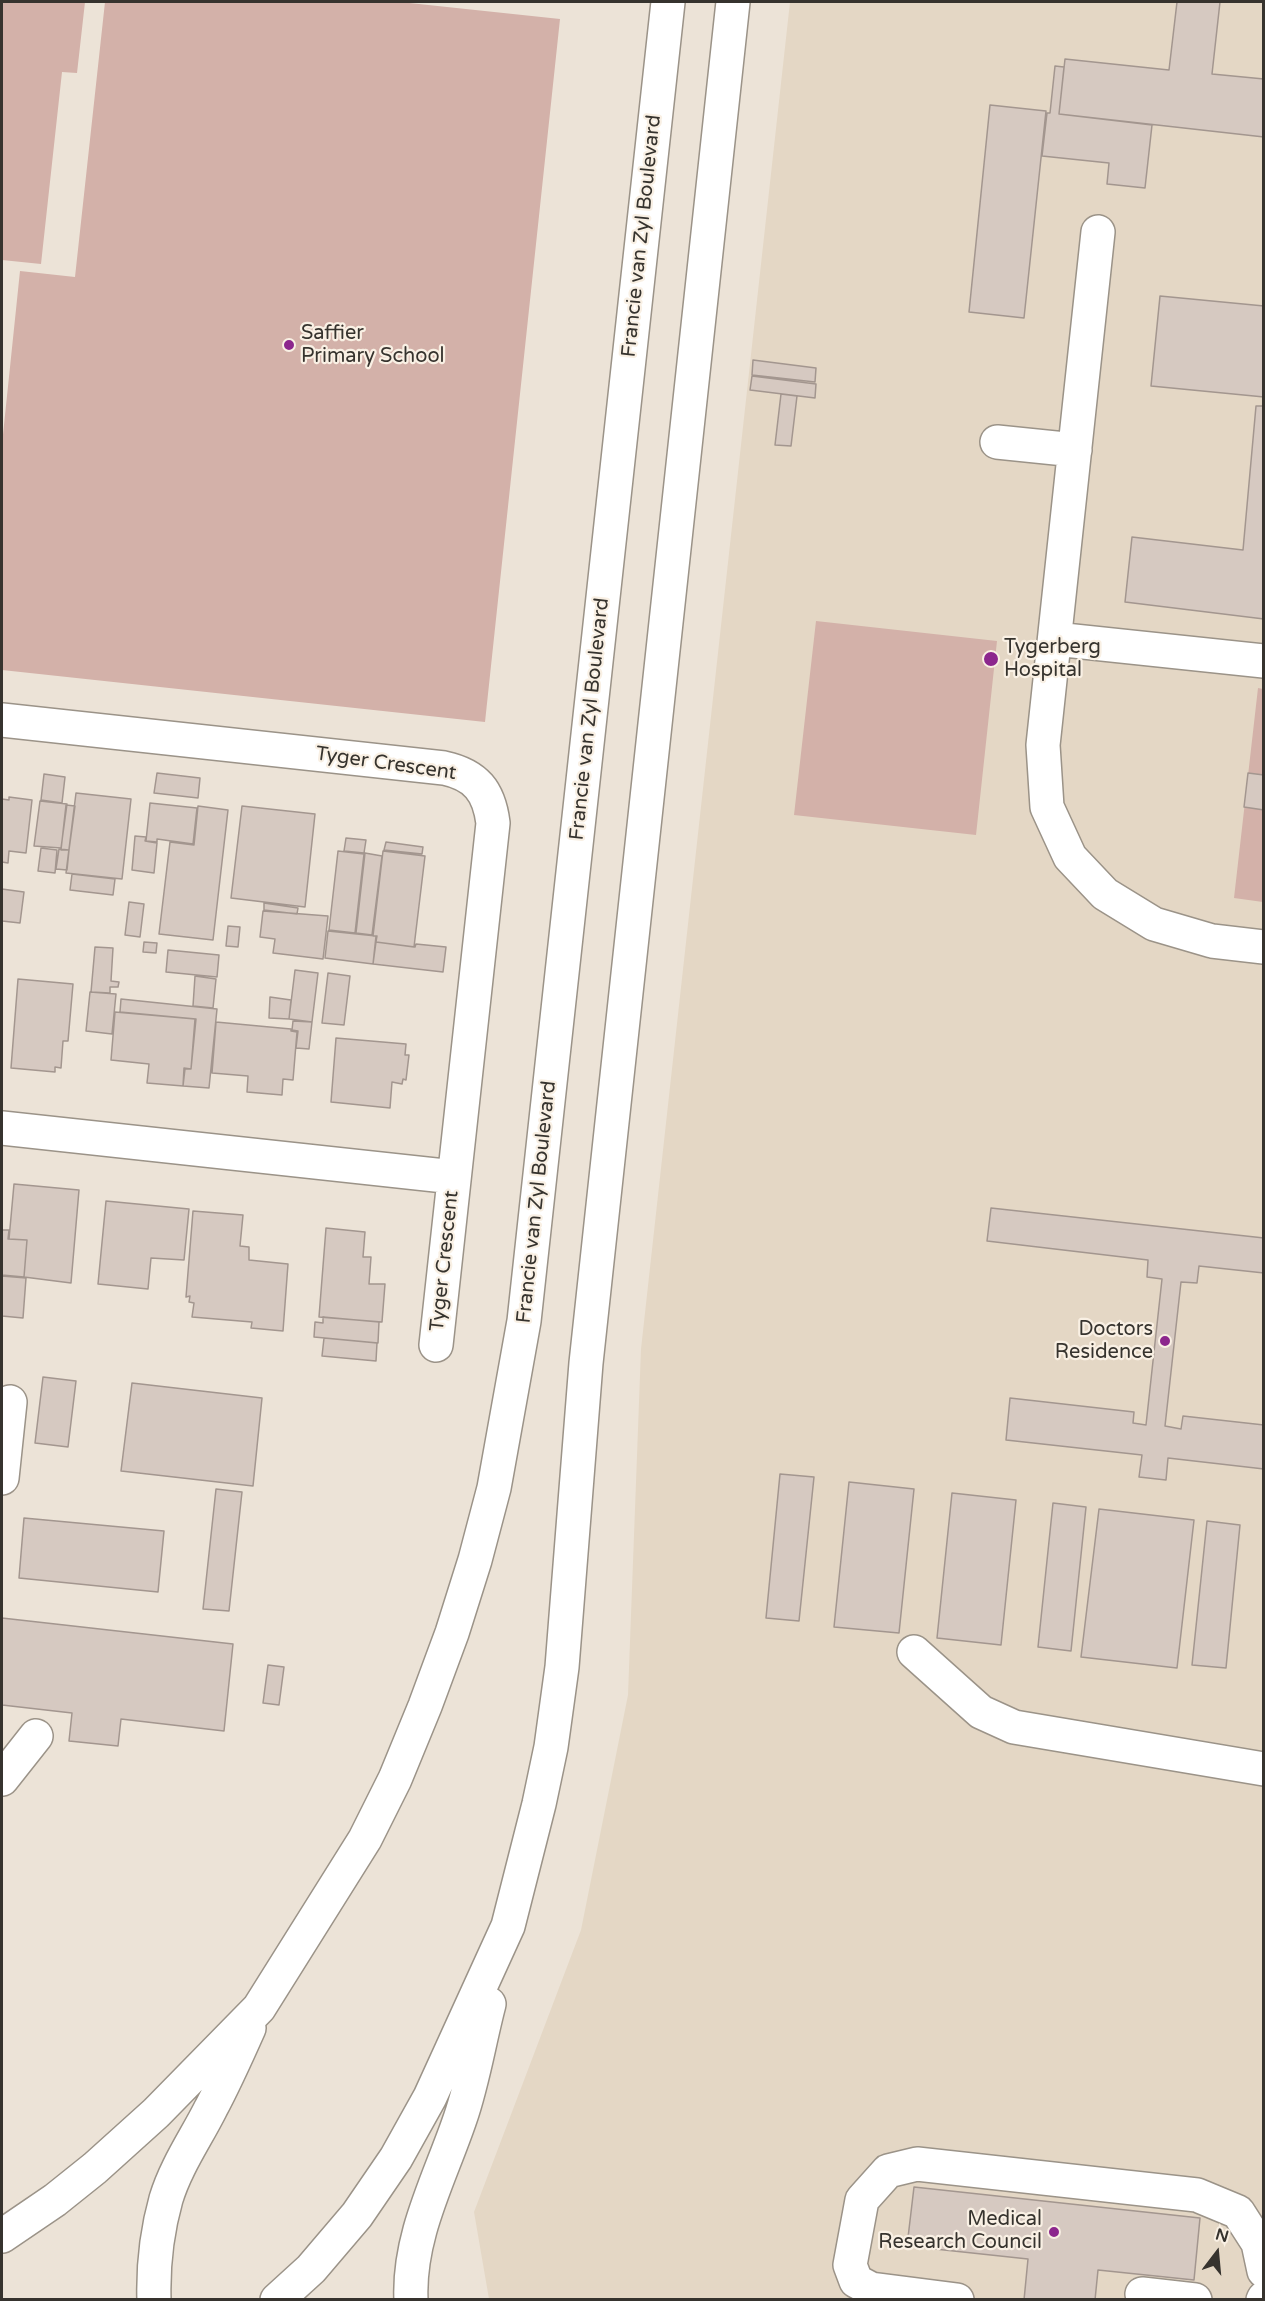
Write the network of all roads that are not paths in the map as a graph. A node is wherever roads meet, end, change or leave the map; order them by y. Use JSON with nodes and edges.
{"nodes":[{"id":1,"x":668,"y":2,"type":"edge"},
{"id":2,"x":733,"y":2,"type":"edge"},
{"id":3,"x":1098,"y":232,"type":"dead end"},
{"id":4,"x":997,"y":442,"type":"dead end"},
{"id":5,"x":1075,"y":450,"type":"junction"},
{"id":6,"x":1055,"y":639,"type":"junction"},
{"id":7,"x":1263,"y":661,"type":"edge"},
{"id":8,"x":2,"y":720,"type":"edge"},
{"id":9,"x":1263,"y":947,"type":"edge"},
{"id":10,"x":2,"y":1128,"type":"edge"},
{"id":11,"x":454,"y":1178,"type":"junction"},
{"id":12,"x":436,"y":1345,"type":"dead end"},
{"id":13,"x":10,"y":1402,"type":"dead end"},
{"id":14,"x":2,"y":1478,"type":"edge"},
{"id":15,"x":914,"y":1652,"type":"dead end"},
{"id":16,"x":36,"y":1736,"type":"dead end"},
{"id":17,"x":1263,"y":1769,"type":"edge"},
{"id":18,"x":2,"y":1779,"type":"edge"},
{"id":19,"x":508,"y":1926,"type":"junction"},
{"id":20,"x":259,"y":2008,"type":"junction"},
{"id":21,"x":2,"y":2236,"type":"edge"},
{"id":22,"x":1263,"y":2271,"type":"edge"},
{"id":23,"x":1142,"y":2294,"type":"dead end"},
{"id":24,"x":154,"y":2300,"type":"edge"},
{"id":25,"x":278,"y":2300,"type":"edge"},
{"id":26,"x":411,"y":2300,"type":"edge"},
{"id":27,"x":957,"y":2300,"type":"edge"},
{"id":28,"x":1195,"y":2300,"type":"edge"}],
"edges":[{"from":1,"to":20,"type":"main road","name":"Francie van Zyl Boulevard"},
{"from":2,"to":19,"type":"main road"},
{"from":3,"to":5,"type":"main road"},
{"from":4,"to":5,"type":"main road"},
{"from":5,"to":6,"type":"main road"},
{"from":6,"to":7,"type":"main road"},
{"from":6,"to":9,"type":"main road"},
{"from":8,"to":11,"type":"main road","name":"Tyger Crescent"},
{"from":10,"to":11,"type":"main road","name":"Tyger Crescent"},
{"from":11,"to":12,"type":"main road","name":"Tyger Crescent"},
{"from":13,"to":14,"type":"main road"},
{"from":15,"to":17,"type":"main road"},
{"from":16,"to":18,"type":"main road"},
{"from":19,"to":25,"type":"main road"},
{"from":19,"to":26,"type":"main road"},
{"from":20,"to":21,"type":"main road","name":"Francie van Zyl Boulevard"},
{"from":20,"to":24,"type":"main road"},
{"from":22,"to":27,"type":"main road"},
{"from":23,"to":28,"type":"main road"}]}
